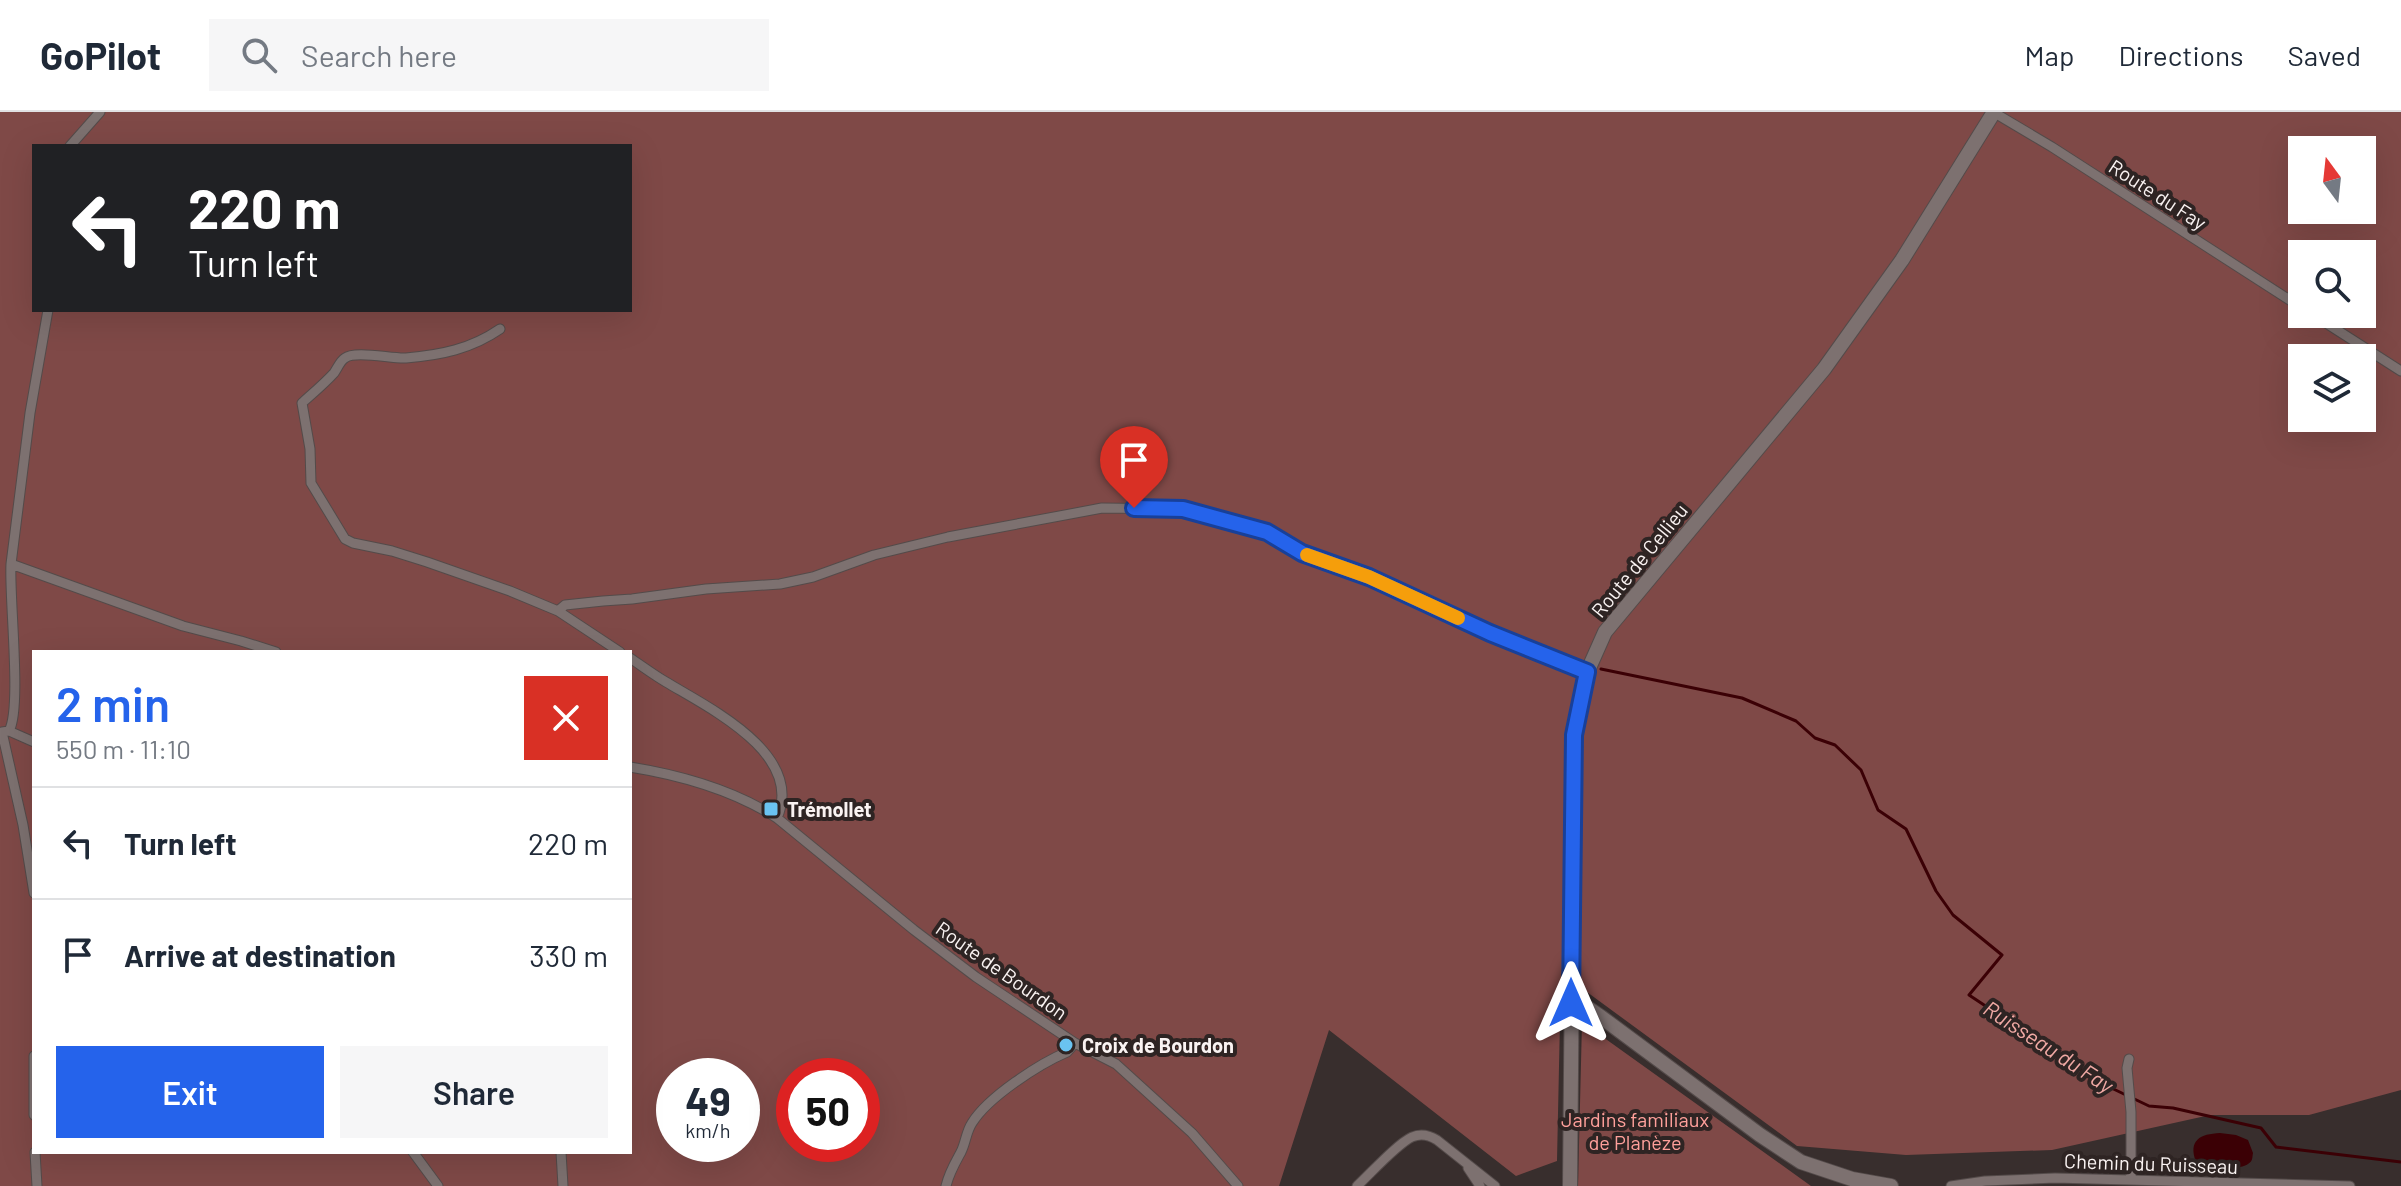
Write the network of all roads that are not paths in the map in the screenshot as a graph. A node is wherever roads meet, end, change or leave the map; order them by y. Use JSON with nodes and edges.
{"nodes":[{"id":1,"x":100,"y":112,"type":"edge"},
{"id":2,"x":1994,"y":112,"type":"edge"},
{"id":3,"x":72,"y":144,"type":"edge"},
{"id":4,"x":2288,"y":299,"type":"edge"},
{"id":5,"x":48,"y":312,"type":"edge"},
{"id":6,"x":2334,"y":328,"type":"edge"},
{"id":7,"x":500,"y":329,"type":"dead end"},
{"id":8,"x":2401,"y":371,"type":"edge"},
{"id":9,"x":11,"y":564,"type":"junction"},
{"id":10,"x":558,"y":611,"type":"junction"},
{"id":11,"x":270,"y":650,"type":"edge"},
{"id":12,"x":617,"y":650,"type":"edge"},
{"id":13,"x":632,"y":659,"type":"edge"},
{"id":14,"x":1587,"y":672,"type":"junction"},
{"id":15,"x":4,"y":731,"type":"edge"},
{"id":16,"x":32,"y":741,"type":"edge"},
{"id":17,"x":632,"y":767,"type":"edge"},
{"id":18,"x":777,"y":818,"type":"junction"},
{"id":19,"x":32,"y":881,"type":"edge"},
{"id":20,"x":1571,"y":1003,"type":"junction"},
{"id":21,"x":1075,"y":1043,"type":"junction"},
{"id":22,"x":2129,"y":1059,"type":"dead end"},
{"id":23,"x":35,"y":1154,"type":"edge"},
{"id":24,"x":414,"y":1154,"type":"edge"},
{"id":25,"x":561,"y":1154,"type":"edge"},
{"id":26,"x":1461,"y":1159,"type":"junction"},
{"id":27,"x":1570,"y":1170,"type":"junction"},
{"id":28,"x":2131,"y":1179,"type":"junction"},
{"id":29,"x":1854,"y":1183,"type":"edge"},
{"id":30,"x":37,"y":1186,"type":"edge"},
{"id":31,"x":438,"y":1186,"type":"edge"},
{"id":32,"x":563,"y":1186,"type":"edge"},
{"id":33,"x":946,"y":1186,"type":"edge"},
{"id":34,"x":1238,"y":1186,"type":"edge"},
{"id":35,"x":1357,"y":1186,"type":"edge"},
{"id":36,"x":1480,"y":1186,"type":"edge"},
{"id":37,"x":1495,"y":1186,"type":"edge"},
{"id":38,"x":1562,"y":1186,"type":"edge"},
{"id":39,"x":1570,"y":1186,"type":"edge"},
{"id":40,"x":1891,"y":1186,"type":"edge"},
{"id":41,"x":1951,"y":1186,"type":"edge"},
{"id":42,"x":2350,"y":1186,"type":"edge"}],
"edges":[{"from":1,"to":3,"type":"street"},
{"from":2,"to":4,"type":"street","name":"Route du Fay"},
{"from":2,"to":14,"type":"main road","name":"Route de Cellieu"},
{"from":5,"to":9,"type":"street"},
{"from":6,"to":8,"type":"street"},
{"from":7,"to":10,"type":"street"},
{"from":9,"to":11,"type":"street"},
{"from":9,"to":15,"type":"street"},
{"from":10,"to":12,"type":"street"},
{"from":10,"to":14,"type":"street"},
{"from":13,"to":18,"type":"street"},
{"from":14,"to":20,"type":"main road","name":"Route de Cellieu"},
{"from":15,"to":16,"type":"street"},
{"from":15,"to":19,"type":"street"},
{"from":17,"to":18,"type":"street","name":"Route de Bourdon"},
{"from":18,"to":21,"type":"street","name":"Route de Bourdon"},
{"from":20,"to":27,"type":"main road","name":"Route de Cellieu"},
{"from":20,"to":29,"type":"main road"},
{"from":21,"to":33,"type":"street"},
{"from":21,"to":34,"type":"street","name":"Route de Bourdon"},
{"from":22,"to":28,"type":"street"},
{"from":23,"to":30,"type":"street"},
{"from":24,"to":31,"type":"street"},
{"from":25,"to":32,"type":"street"},
{"from":26,"to":35,"type":"street"},
{"from":26,"to":36,"type":"street"},
{"from":26,"to":37,"type":"street"},
{"from":27,"to":38,"type":"main road","name":"Route de Cellieu"},
{"from":27,"to":39,"type":"main road","name":"Route de Cellieu"},
{"from":28,"to":41,"type":"street","name":"Chemin du Ruisseau"},
{"from":28,"to":42,"type":"street","name":"Chemin du Ruisseau"},
{"from":29,"to":40,"type":"main road"}]}
